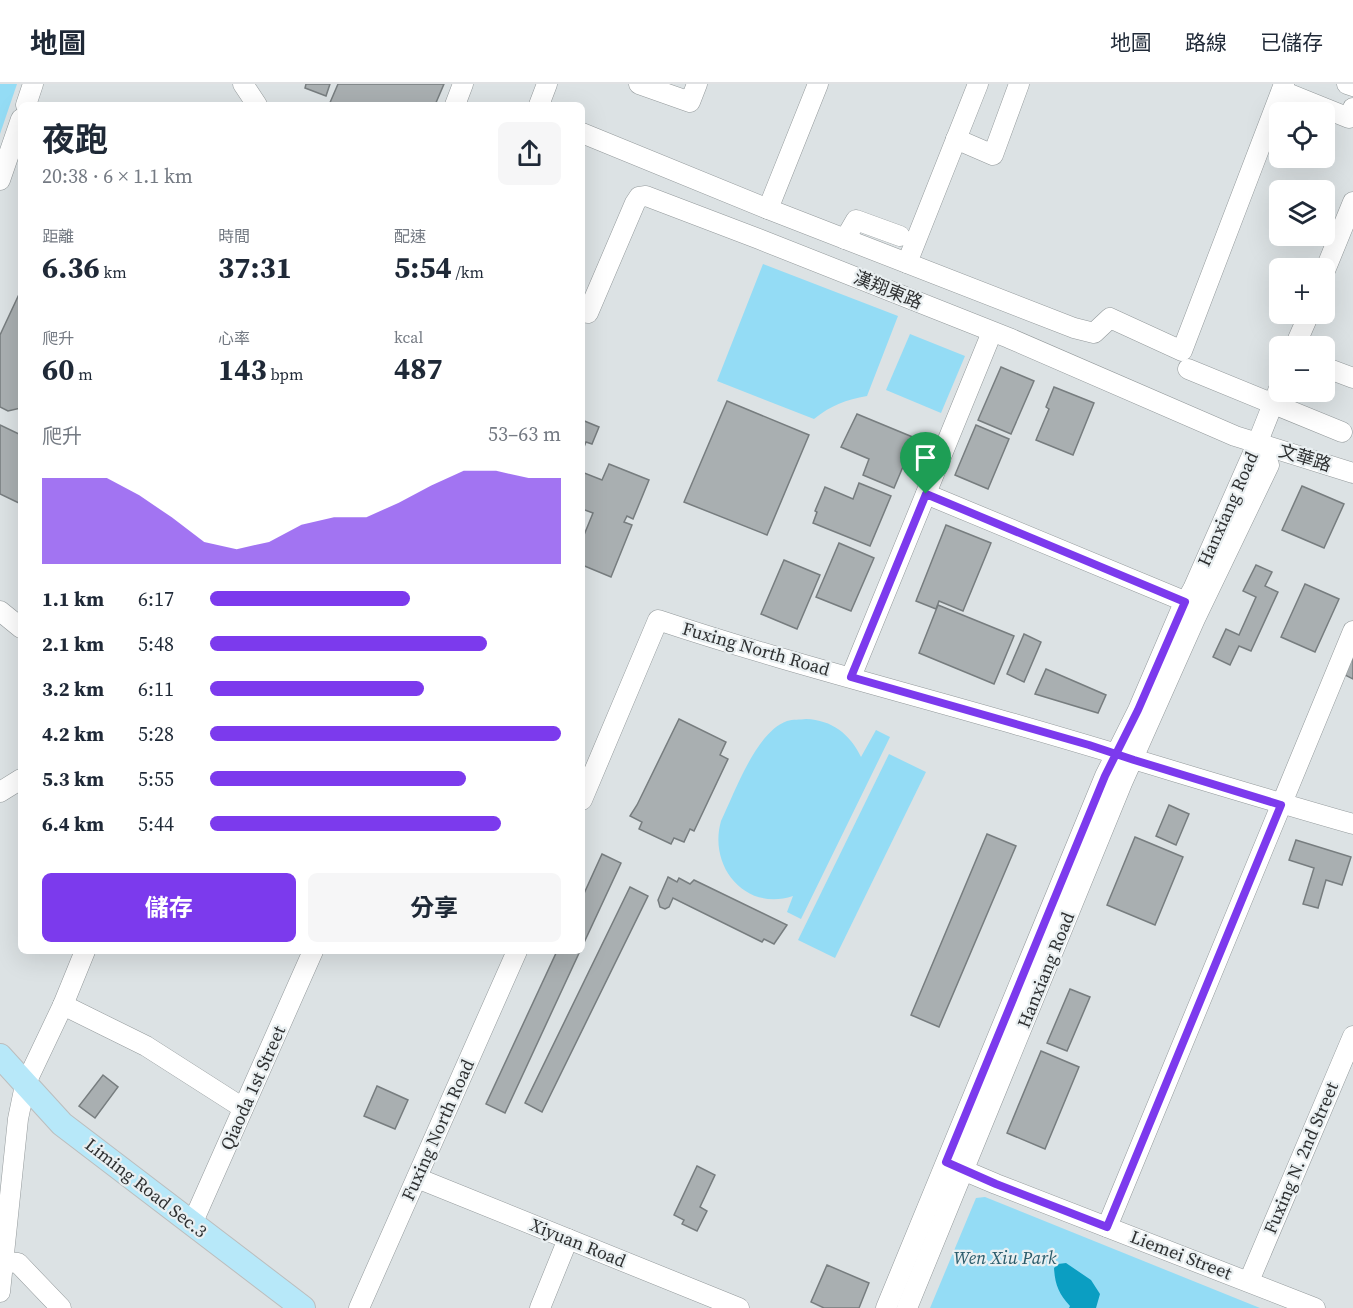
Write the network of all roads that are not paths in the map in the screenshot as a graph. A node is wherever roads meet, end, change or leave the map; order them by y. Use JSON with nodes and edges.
{"nodes":[{"id":1,"x":33,"y":84,"type":"edge"},
{"id":2,"x":243,"y":84,"type":"edge"},
{"id":3,"x":463,"y":84,"type":"edge"},
{"id":4,"x":547,"y":84,"type":"edge"},
{"id":5,"x":639,"y":84,"type":"edge"},
{"id":6,"x":697,"y":84,"type":"edge"},
{"id":7,"x":818,"y":84,"type":"edge"},
{"id":8,"x":978,"y":84,"type":"edge"},
{"id":9,"x":1018,"y":84,"type":"edge"},
{"id":10,"x":1347,"y":84,"type":"edge"},
{"id":11,"x":1353,"y":86,"type":"edge"},
{"id":12,"x":1283,"y":87,"type":"edge"},
{"id":13,"x":27,"y":102,"type":"edge"},
{"id":14,"x":255,"y":102,"type":"edge"},
{"id":15,"x":456,"y":102,"type":"edge"},
{"id":16,"x":540,"y":102,"type":"edge"},
{"id":17,"x":1353,"y":108,"type":"edge"},
{"id":18,"x":18,"y":128,"type":"edge"},
{"id":19,"x":585,"y":134,"type":"edge"},
{"id":20,"x":956,"y":139,"type":"junction"},
{"id":21,"x":0,"y":180,"type":"edge"},
{"id":22,"x":1353,"y":202,"type":"edge"},
{"id":23,"x":768,"y":209,"type":"junction"},
{"id":24,"x":900,"y":236,"type":"dead end"},
{"id":25,"x":845,"y":239,"type":"junction"},
{"id":26,"x":1330,"y":258,"type":"edge"},
{"id":27,"x":907,"y":264,"type":"junction"},
{"id":28,"x":585,"y":312,"type":"edge"},
{"id":29,"x":992,"y":332,"type":"junction"},
{"id":30,"x":1188,"y":369,"type":"dead end"},
{"id":31,"x":1335,"y":371,"type":"edge"},
{"id":32,"x":1353,"y":378,"type":"edge"},
{"id":33,"x":1269,"y":392,"type":"edge"},
{"id":34,"x":1273,"y":402,"type":"edge"},
{"id":35,"x":1290,"y":402,"type":"edge"},
{"id":36,"x":1342,"y":432,"type":"dead end"},
{"id":37,"x":1257,"y":444,"type":"junction"},
{"id":38,"x":1353,"y":473,"type":"edge"},
{"id":39,"x":926,"y":494,"type":"junction"},
{"id":40,"x":1193,"y":605,"type":"junction"},
{"id":41,"x":0,"y":611,"type":"edge"},
{"id":42,"x":18,"y":626,"type":"edge"},
{"id":43,"x":1353,"y":631,"type":"edge"},
{"id":44,"x":851,"y":677,"type":"junction"},
{"id":45,"x":1115,"y":754,"type":"junction"},
{"id":46,"x":1134,"y":760,"type":"junction"},
{"id":47,"x":18,"y":781,"type":"edge"},
{"id":48,"x":0,"y":792,"type":"edge"},
{"id":49,"x":585,"y":793,"type":"edge"},
{"id":50,"x":1281,"y":805,"type":"junction"},
{"id":51,"x":1353,"y":824,"type":"edge"},
{"id":52,"x":84,"y":954,"type":"edge"},
{"id":53,"x":312,"y":954,"type":"edge"},
{"id":54,"x":516,"y":954,"type":"edge"},
{"id":55,"x":63,"y":1005,"type":"junction"},
{"id":56,"x":1353,"y":1035,"type":"edge"},
{"id":57,"x":0,"y":1056,"type":"edge"},
{"id":58,"x":25,"y":1085,"type":"junction"},
{"id":59,"x":243,"y":1108,"type":"junction"},
{"id":60,"x":955,"y":1167,"type":"junction"},
{"id":61,"x":417,"y":1178,"type":"junction"},
{"id":62,"x":192,"y":1224,"type":"junction"},
{"id":63,"x":1107,"y":1227,"type":"junction"},
{"id":64,"x":568,"y":1239,"type":"junction"},
{"id":65,"x":4,"y":1262,"type":"junction"},
{"id":66,"x":1249,"y":1281,"type":"junction"},
{"id":67,"x":0,"y":1292,"type":"edge"},
{"id":68,"x":61,"y":1308,"type":"edge"},
{"id":69,"x":303,"y":1308,"type":"edge"},
{"id":70,"x":359,"y":1308,"type":"edge"},
{"id":71,"x":540,"y":1308,"type":"edge"},
{"id":72,"x":739,"y":1308,"type":"edge"},
{"id":73,"x":886,"y":1308,"type":"edge"},
{"id":74,"x":907,"y":1308,"type":"edge"},
{"id":75,"x":1315,"y":1308,"type":"edge"}],
"edges":[{"from":1,"to":13,"type":"street"},
{"from":2,"to":14,"type":"street"},
{"from":3,"to":15,"type":"street"},
{"from":4,"to":16,"type":"street"},
{"from":5,"to":6,"type":"street"},
{"from":7,"to":23,"type":"street"},
{"from":8,"to":20,"type":"street"},
{"from":9,"to":20,"type":"street"},
{"from":10,"to":11,"type":"street"},
{"from":12,"to":17,"type":"street"},
{"from":12,"to":27,"type":"street"},
{"from":18,"to":21,"type":"street"},
{"from":19,"to":23,"type":"street"},
{"from":20,"to":27,"type":"street"},
{"from":22,"to":26,"type":"street"},
{"from":23,"to":25,"type":"street"},
{"from":24,"to":25,"type":"street"},
{"from":25,"to":27,"type":"street"},
{"from":28,"to":29,"type":"street","name":"漢翔東路"},
{"from":29,"to":37,"type":"street","name":"漢翔東路"},
{"from":29,"to":39,"type":"street"},
{"from":30,"to":33,"type":"street"},
{"from":31,"to":32,"type":"street"},
{"from":34,"to":37,"type":"street","name":"Hanxiang Road"},
{"from":35,"to":36,"type":"street"},
{"from":37,"to":38,"type":"street","name":"文華路"},
{"from":37,"to":40,"type":"street","name":"Hanxiang Road"},
{"from":39,"to":40,"type":"street"},
{"from":39,"to":44,"type":"street"},
{"from":40,"to":45,"type":"street","name":"Hanxiang Road"},
{"from":40,"to":46,"type":"street","name":"Hanxiang Road"},
{"from":41,"to":42,"type":"street"},
{"from":43,"to":50,"type":"street"},
{"from":44,"to":45,"type":"street","name":"Fuxing North Road"},
{"from":44,"to":49,"type":"street","name":"Fuxing North Road"},
{"from":45,"to":46,"type":"street","name":"Fuxing North Road"},
{"from":45,"to":60,"type":"street","name":"Hanxiang Road"},
{"from":46,"to":50,"type":"street","name":"Fuxing North Road"},
{"from":46,"to":60,"type":"street","name":"Hanxiang Road"},
{"from":47,"to":48,"type":"street"},
{"from":50,"to":51,"type":"street","name":"Fuxing North Road"},
{"from":50,"to":63,"type":"street"},
{"from":52,"to":55,"type":"street"},
{"from":53,"to":59,"type":"street","name":"Qiaoda 1st Street"},
{"from":54,"to":61,"type":"street","name":"Fuxing North Road"},
{"from":55,"to":58,"type":"street"},
{"from":55,"to":59,"type":"street"},
{"from":56,"to":66,"type":"street","name":"Fuxing N. 2nd Street"},
{"from":57,"to":58,"type":"main road","name":"Liming Road Sec.3"},
{"from":58,"to":62,"type":"main road","name":"Liming Road Sec.3"},
{"from":58,"to":65,"type":"street"},
{"from":59,"to":62,"type":"street","name":"Qiaoda 1st Street"},
{"from":60,"to":63,"type":"street","name":"Liemei Street"},
{"from":60,"to":73,"type":"street","name":"Hanxiang Road"},
{"from":60,"to":74,"type":"street","name":"Hanxiang Road"},
{"from":61,"to":64,"type":"street","name":"Xiyuan Road"},
{"from":61,"to":70,"type":"street","name":"Fuxing North Road"},
{"from":62,"to":69,"type":"main road","name":"Liming Road Sec.3"},
{"from":63,"to":66,"type":"street","name":"Liemei Street"},
{"from":64,"to":71,"type":"street"},
{"from":64,"to":72,"type":"street","name":"Xiyuan Road"},
{"from":65,"to":67,"type":"street"},
{"from":65,"to":68,"type":"street"},
{"from":66,"to":75,"type":"street","name":"Liemei Street"}]}
